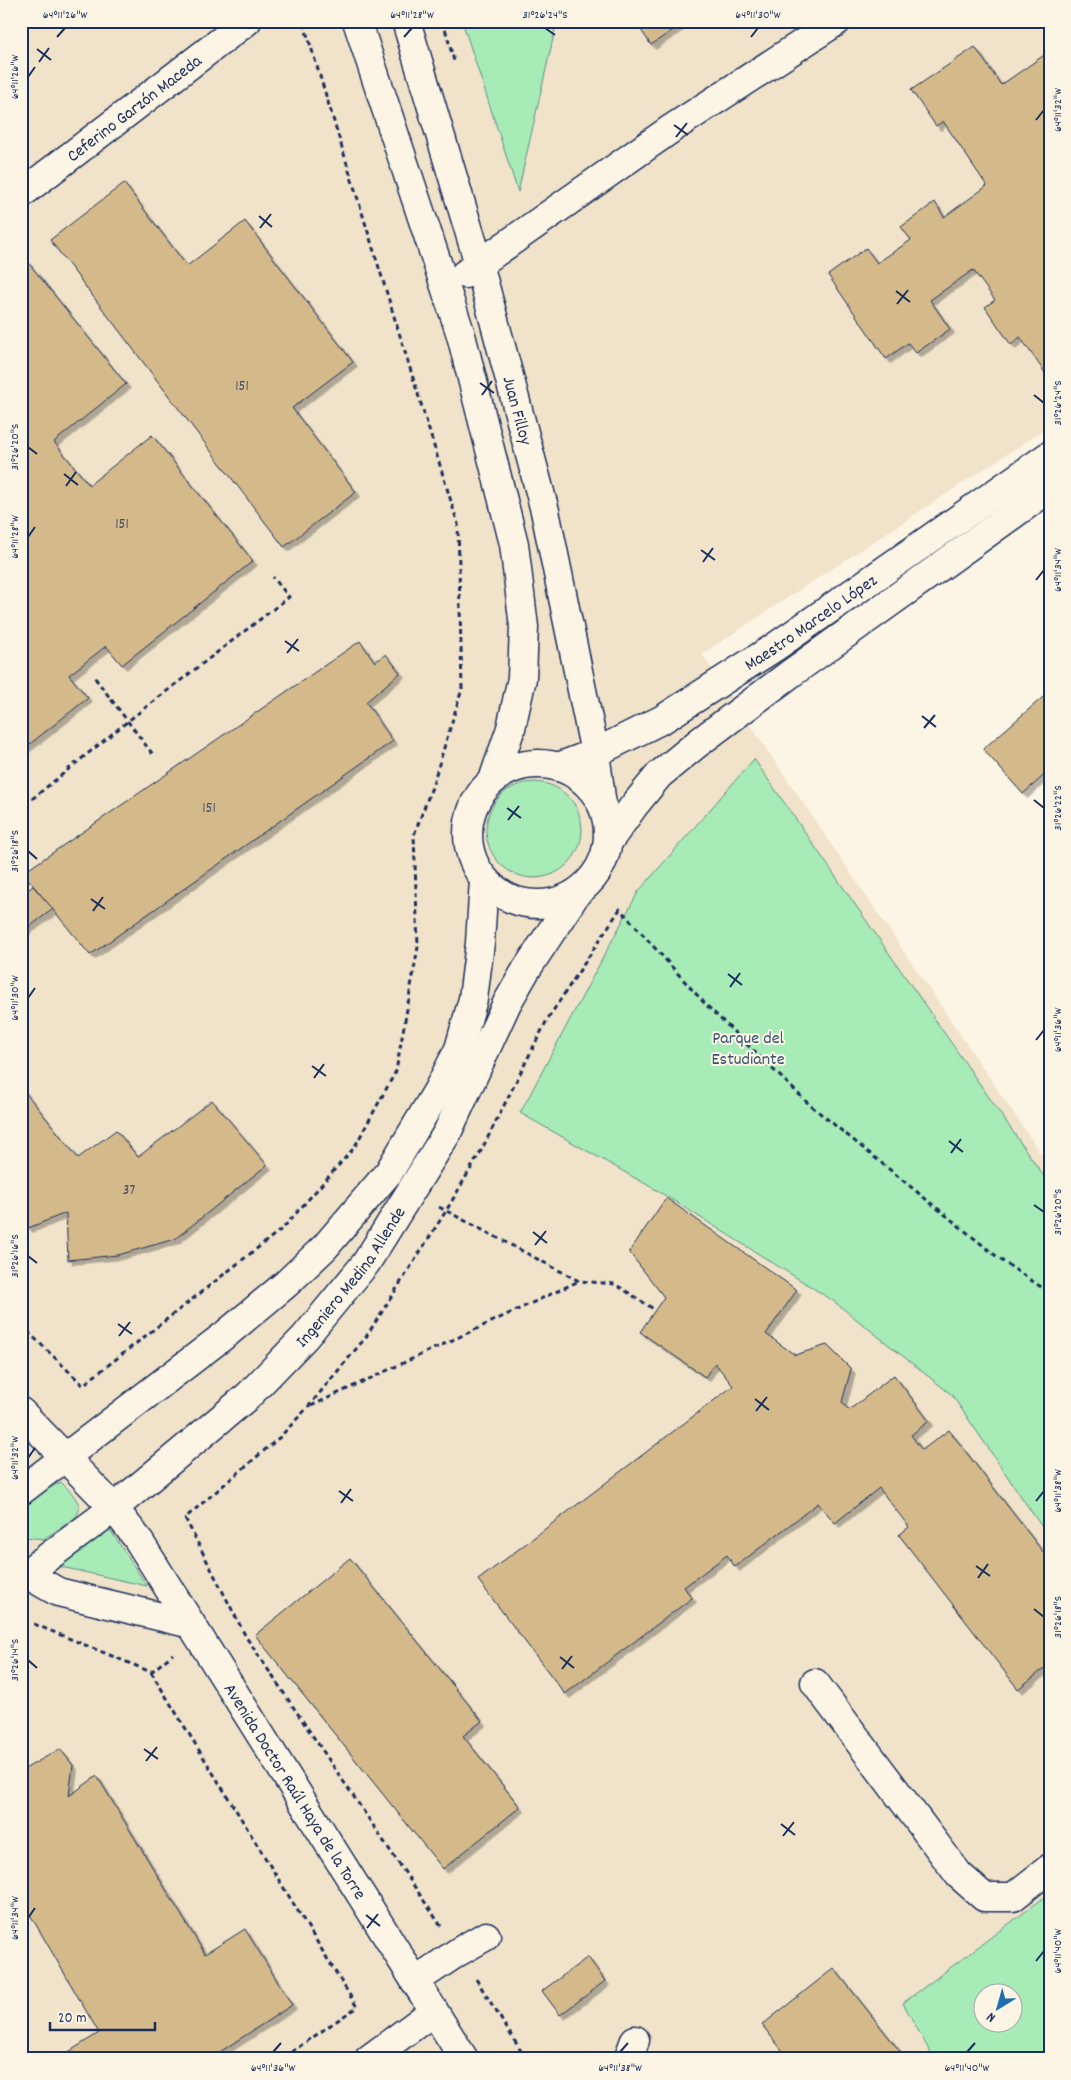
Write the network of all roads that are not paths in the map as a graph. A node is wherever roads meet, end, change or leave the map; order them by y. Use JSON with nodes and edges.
{"nodes":[{"id":1,"x":247,"y":21,"type":"edge"},
{"id":2,"x":356,"y":21,"type":"edge"},
{"id":3,"x":406,"y":21,"type":"edge"},
{"id":4,"x":837,"y":21,"type":"edge"},
{"id":5,"x":22,"y":192,"type":"edge"},
{"id":6,"x":478,"y":264,"type":"junction"},
{"id":7,"x":446,"y":288,"type":"junction"},
{"id":8,"x":1050,"y":456,"type":"edge"},
{"id":9,"x":1050,"y":488,"type":"edge"},
{"id":10,"x":595,"y":753,"type":"junction"},
{"id":11,"x":558,"y":767,"type":"junction"},
{"id":12,"x":493,"y":780,"type":"junction"},
{"id":13,"x":602,"y":805,"type":"junction"},
{"id":14,"x":608,"y":842,"type":"junction"},
{"id":15,"x":484,"y":880,"type":"junction"},
{"id":16,"x":576,"y":894,"type":"junction"},
{"id":17,"x":21,"y":1412,"type":"edge"},
{"id":18,"x":66,"y":1458,"type":"junction"},
{"id":19,"x":21,"y":1491,"type":"edge"},
{"id":20,"x":114,"y":1508,"type":"junction"},
{"id":21,"x":23,"y":1574,"type":"edge"},
{"id":22,"x":191,"y":1624,"type":"junction"},
{"id":23,"x":815,"y":1683,"type":"dead end"},
{"id":24,"x":1050,"y":1868,"type":"edge"},
{"id":25,"x":486,"y":1936,"type":"dead end"},
{"id":26,"x":415,"y":1981,"type":"junction"},
{"id":27,"x":434,"y":2011,"type":"junction"},
{"id":28,"x":370,"y":2059,"type":"edge"},
{"id":29,"x":464,"y":2059,"type":"edge"}],
"edges":[{"from":1,"to":5,"type":"street","name":"Ceferino Garzón Maceda"},
{"from":2,"to":7,"type":"street","name":"Juan Filloy"},
{"from":3,"to":6,"type":"street","name":"Juan Filloy"},
{"from":4,"to":6,"type":"street"},
{"from":6,"to":7,"type":"street"},
{"from":6,"to":10,"type":"street","name":"Juan Filloy"},
{"from":7,"to":12,"type":"street","name":"Juan Filloy"},
{"from":8,"to":10,"type":"street","name":"Maestro Marcelo López"},
{"from":9,"to":14,"type":"street","name":"Maestro Marcelo López"},
{"from":10,"to":11,"type":"street","name":"Maestro Marcelo López"},
{"from":10,"to":13,"type":"street","name":"Juan Filloy"},
{"from":11,"to":12,"type":"street"},
{"from":11,"to":13,"type":"street"},
{"from":12,"to":15,"type":"street"},
{"from":13,"to":14,"type":"street"},
{"from":14,"to":16,"type":"street"},
{"from":15,"to":16,"type":"street"},
{"from":15,"to":18,"type":"street","name":"Ingeniero Medina Allende"},
{"from":16,"to":20,"type":"street","name":"Ingeniero Medina Allende"},
{"from":17,"to":18,"type":"street","name":"Avenida Doctor Raúl Haya de la Torre"},
{"from":18,"to":19,"type":"street","name":"Ingeniero Medina Allende"},
{"from":18,"to":20,"type":"street","name":"Avenida Doctor Raúl Haya de la Torre"},
{"from":20,"to":21,"type":"street","name":"Ingeniero Medina Allende"},
{"from":20,"to":22,"type":"street","name":"Avenida Doctor Raúl Haya de la Torre"},
{"from":21,"to":22,"type":"street"},
{"from":22,"to":26,"type":"street","name":"Avenida Doctor Raúl Haya de la Torre"},
{"from":23,"to":24,"type":"street"},
{"from":25,"to":26,"type":"street"},
{"from":26,"to":27,"type":"street","name":"Avenida Doctor Raúl Haya de la Torre"},
{"from":27,"to":28,"type":"street"},
{"from":27,"to":29,"type":"street","name":"Avenida Doctor Raúl Haya de la Torre"}]}
